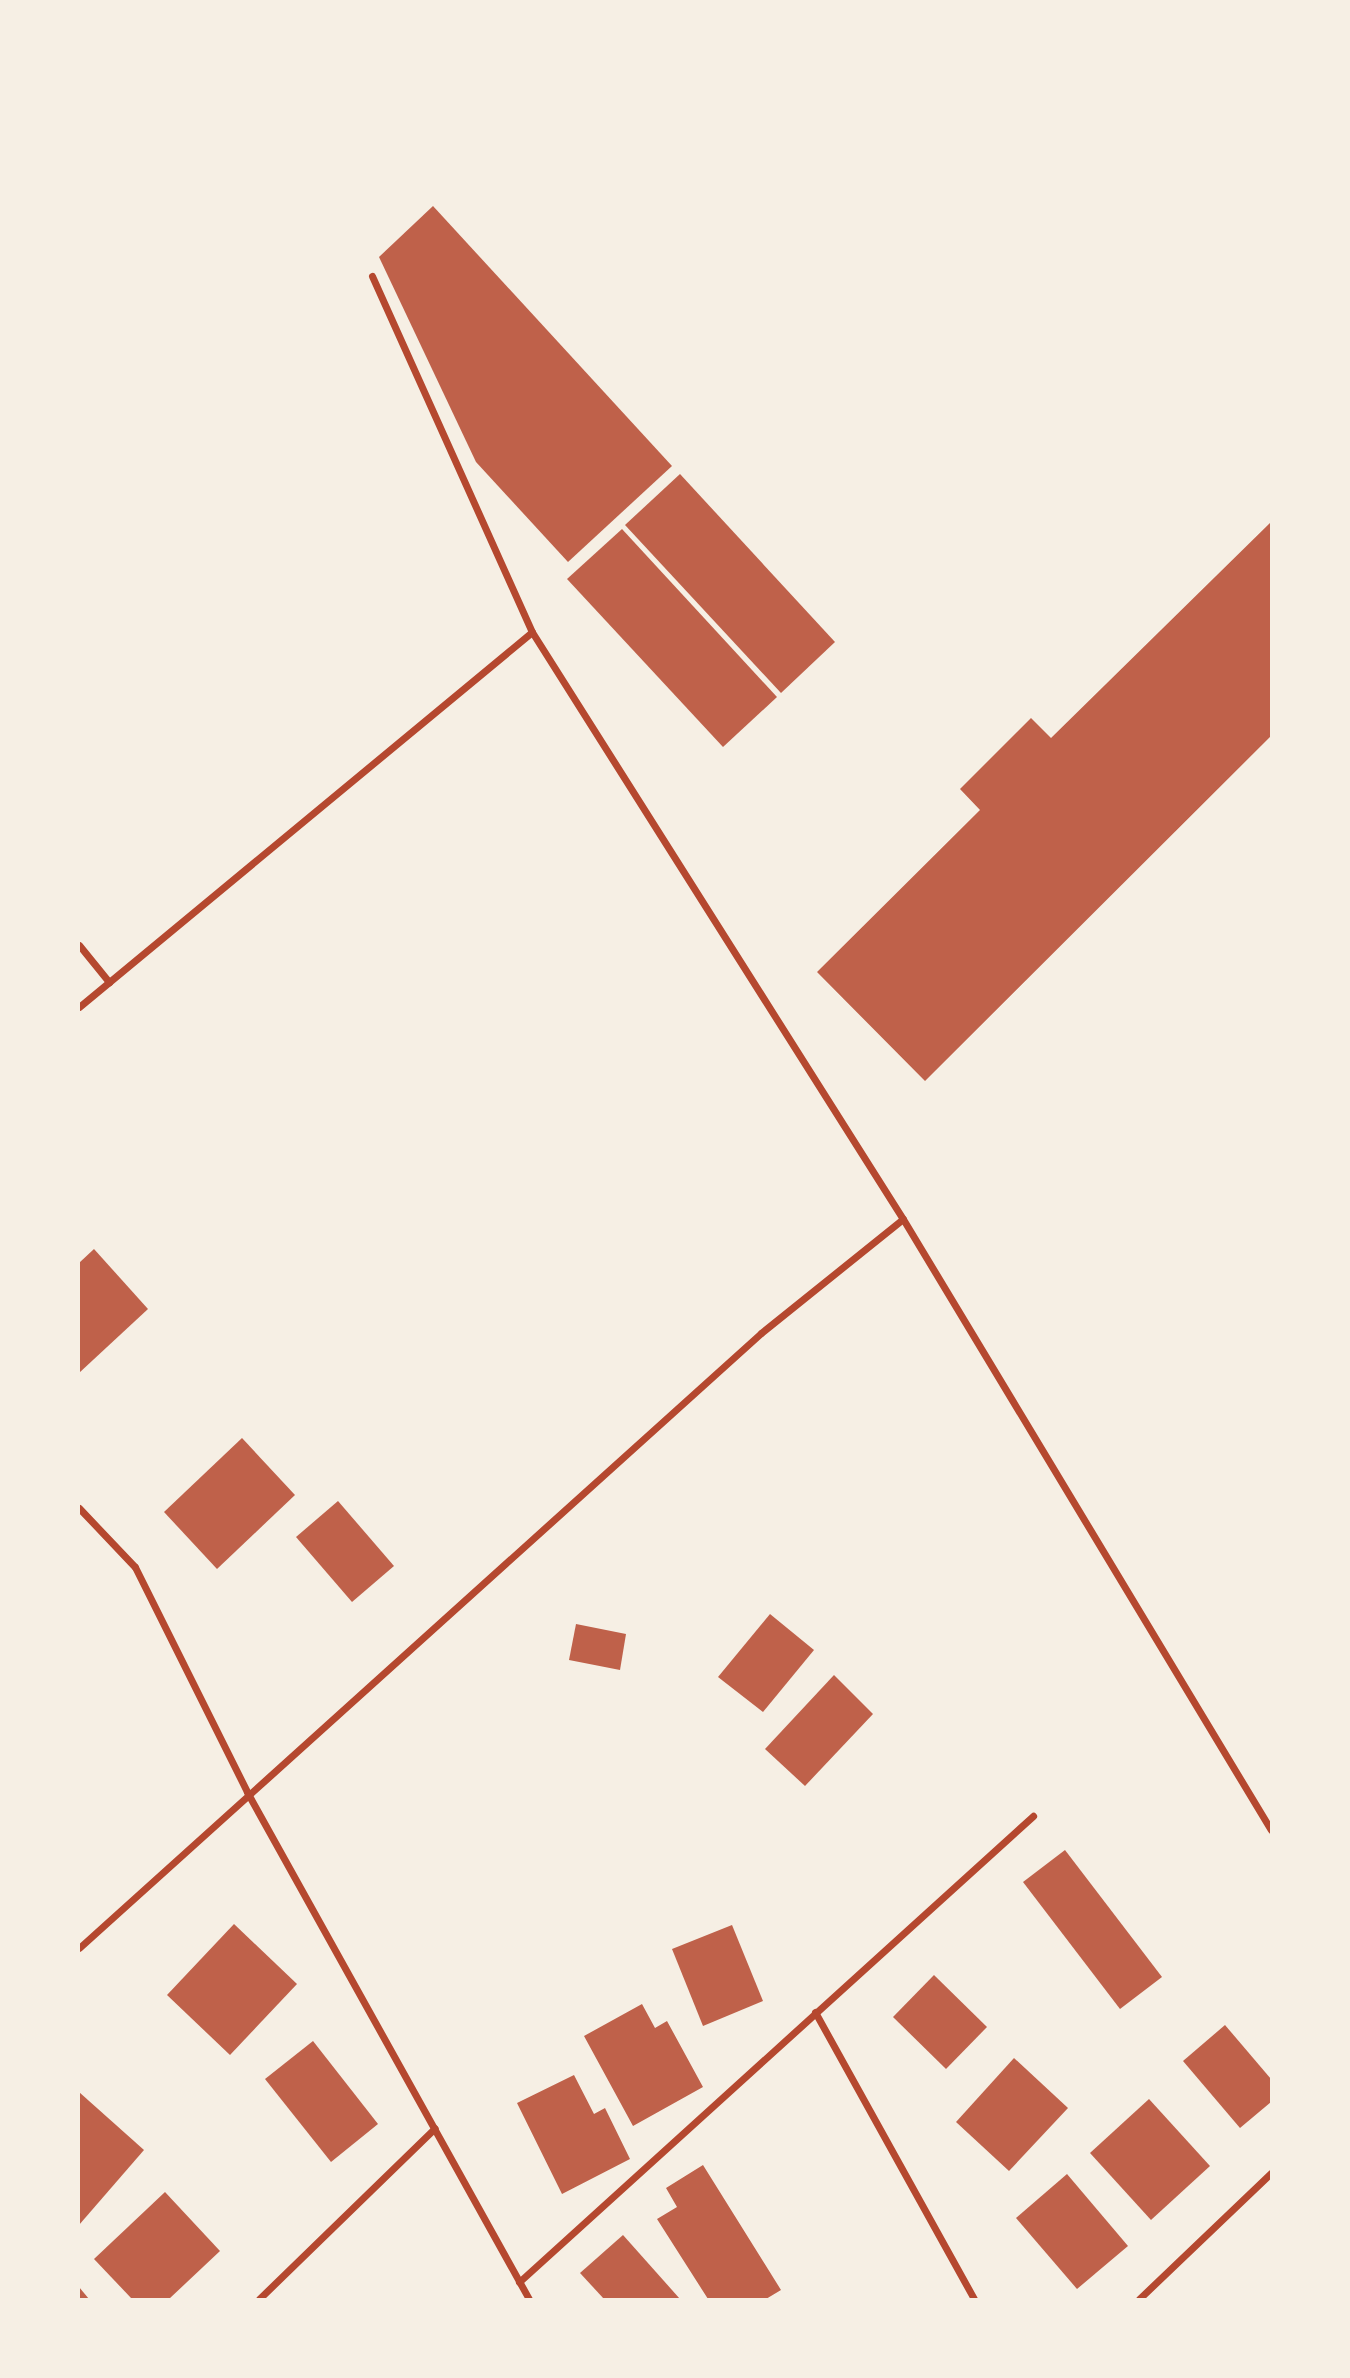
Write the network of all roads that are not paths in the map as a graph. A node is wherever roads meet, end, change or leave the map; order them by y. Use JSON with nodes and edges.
{"nodes":[{"id":1,"x":372,"y":276,"type":"dead end"},
{"id":2,"x":532,"y":632,"type":"junction"},
{"id":3,"x":79,"y":945,"type":"edge"},
{"id":4,"x":109,"y":982,"type":"junction"},
{"id":5,"x":79,"y":1007,"type":"edge"},
{"id":6,"x":903,"y":1219,"type":"junction"},
{"id":7,"x":79,"y":1508,"type":"edge"},
{"id":8,"x":247,"y":1792,"type":"junction"},
{"id":9,"x":1033,"y":1816,"type":"dead end"},
{"id":10,"x":1271,"y":1830,"type":"edge"},
{"id":11,"x":79,"y":1948,"type":"edge"},
{"id":12,"x":815,"y":2012,"type":"junction"},
{"id":13,"x":435,"y":2128,"type":"junction"},
{"id":14,"x":1271,"y":2173,"type":"edge"},
{"id":15,"x":519,"y":2282,"type":"junction"},
{"id":16,"x":259,"y":2299,"type":"edge"},
{"id":17,"x":529,"y":2299,"type":"edge"},
{"id":18,"x":974,"y":2299,"type":"edge"},
{"id":19,"x":1139,"y":2299,"type":"edge"}],
"edges":[{"from":1,"to":2,"type":"street"},
{"from":2,"to":4,"type":"street"},
{"from":2,"to":6,"type":"street"},
{"from":3,"to":4,"type":"street"},
{"from":4,"to":5,"type":"street"},
{"from":6,"to":8,"type":"street"},
{"from":6,"to":10,"type":"street"},
{"from":7,"to":8,"type":"street"},
{"from":8,"to":11,"type":"street"},
{"from":8,"to":13,"type":"street"},
{"from":9,"to":12,"type":"street"},
{"from":12,"to":15,"type":"street"},
{"from":12,"to":18,"type":"street"},
{"from":13,"to":15,"type":"street"},
{"from":13,"to":16,"type":"street"},
{"from":14,"to":19,"type":"street"},
{"from":15,"to":17,"type":"street"}]}
